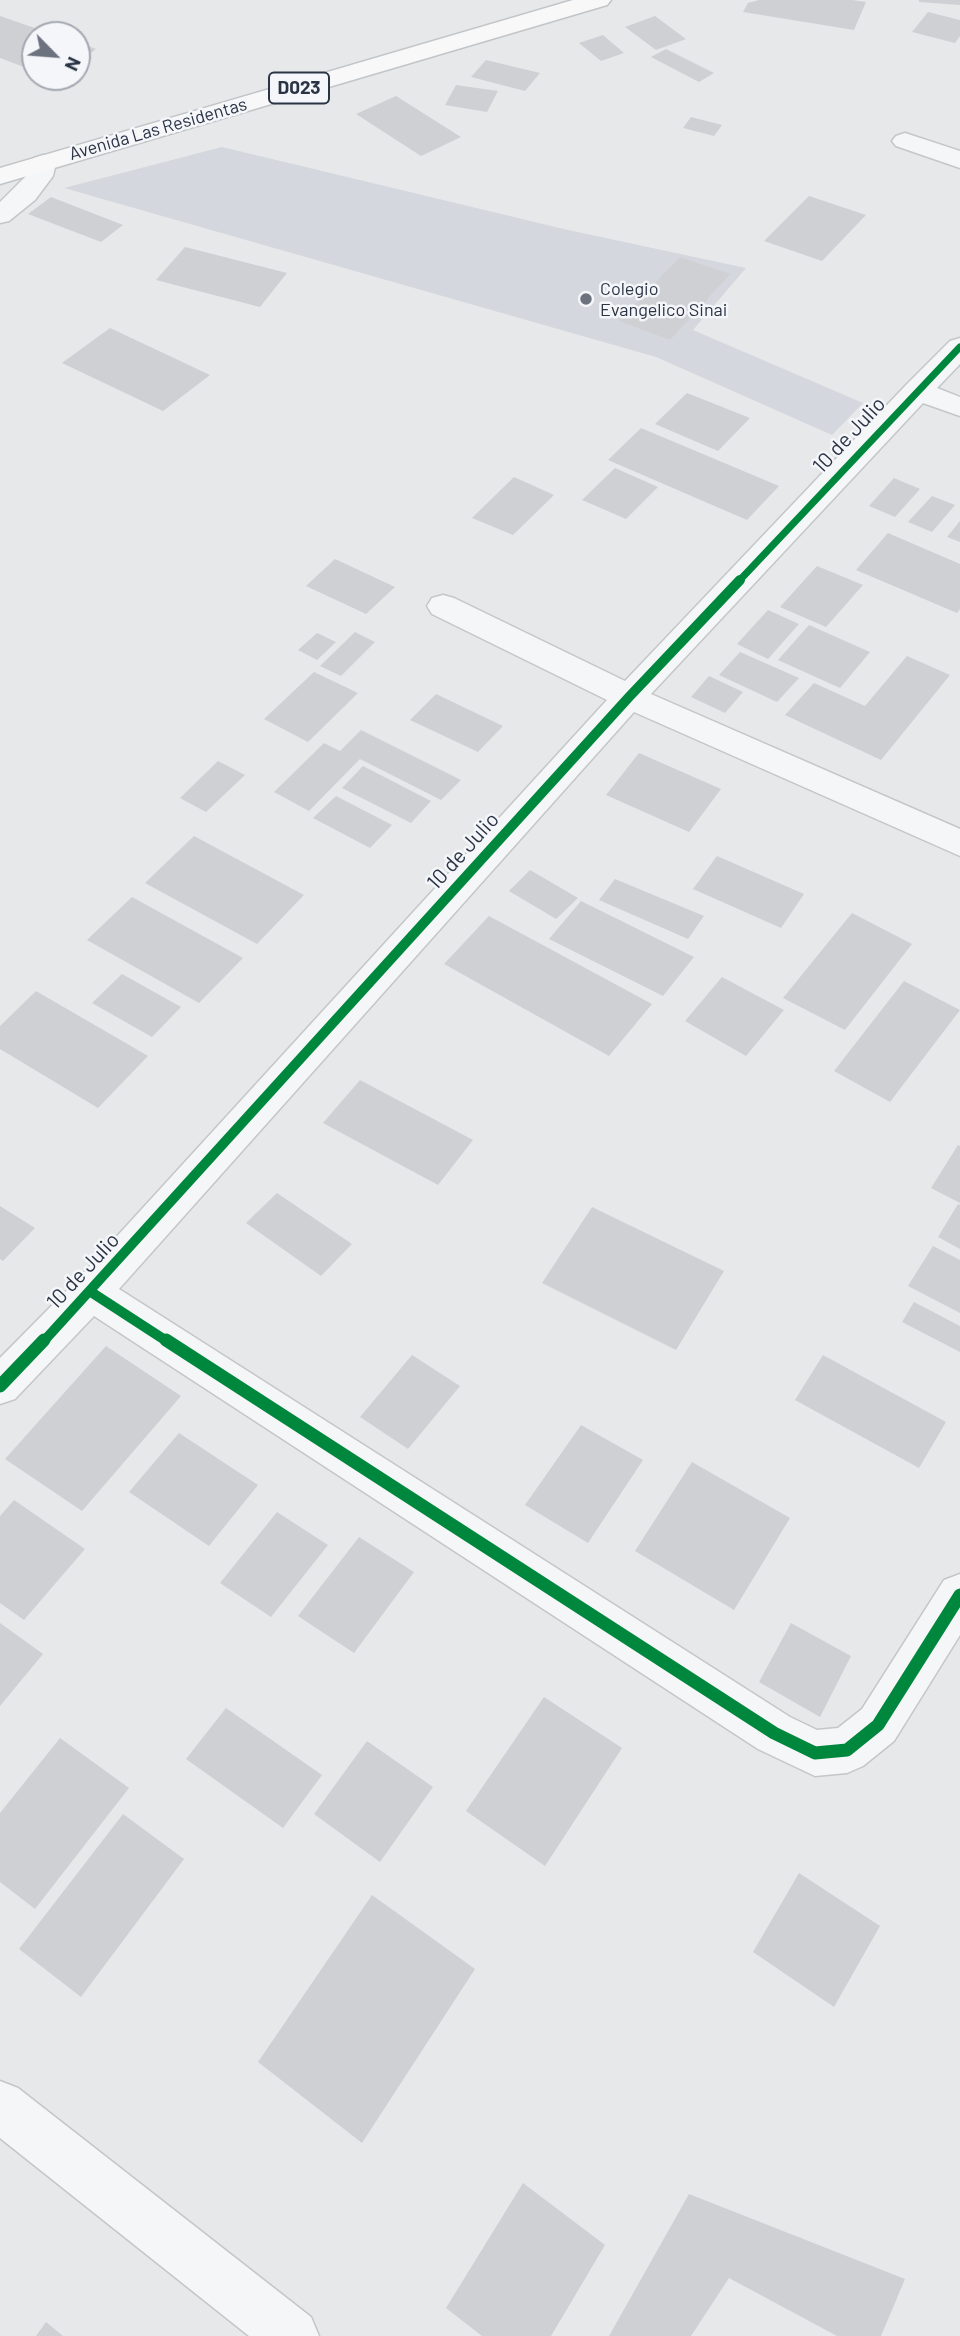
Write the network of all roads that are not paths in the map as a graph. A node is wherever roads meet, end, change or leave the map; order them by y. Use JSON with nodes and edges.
{"nodes":[{"id":1,"x":599,"y":0,"type":"edge"},
{"id":2,"x":905,"y":141,"type":"dead end"},
{"id":3,"x":960,"y":160,"type":"edge"},
{"id":4,"x":43,"y":163,"type":"junction"},
{"id":5,"x":0,"y":176,"type":"edge"},
{"id":6,"x":0,"y":215,"type":"edge"},
{"id":7,"x":960,"y":347,"type":"edge"},
{"id":8,"x":918,"y":390,"type":"junction"},
{"id":9,"x":960,"y":407,"type":"edge"},
{"id":10,"x":443,"y":606,"type":"dead end"},
{"id":11,"x":629,"y":696,"type":"junction"},
{"id":12,"x":960,"y":843,"type":"edge"},
{"id":13,"x":91,"y":1292,"type":"junction"},
{"id":14,"x":0,"y":1386,"type":"edge"},
{"id":15,"x":960,"y":1595,"type":"edge"},
{"id":16,"x":0,"y":2106,"type":"edge"},
{"id":17,"x":292,"y":2336,"type":"edge"}],
"edges":[{"from":1,"to":4,"type":"main road","name":"Avenida Las Residentas","number":"D023"},
{"from":2,"to":3,"type":"street"},
{"from":4,"to":5,"type":"main road","name":"Avenida Las Residentas","number":"D023"},
{"from":4,"to":6,"type":"street"},
{"from":7,"to":8,"type":"street","name":"10 de Julio"},
{"from":8,"to":9,"type":"street"},
{"from":8,"to":11,"type":"street","name":"10 de Julio"},
{"from":10,"to":11,"type":"street"},
{"from":11,"to":12,"type":"street"},
{"from":11,"to":13,"type":"street","name":"10 de Julio"},
{"from":13,"to":14,"type":"street","name":"10 de Julio"},
{"from":13,"to":15,"type":"street"},
{"from":16,"to":17,"type":"street"}]}
